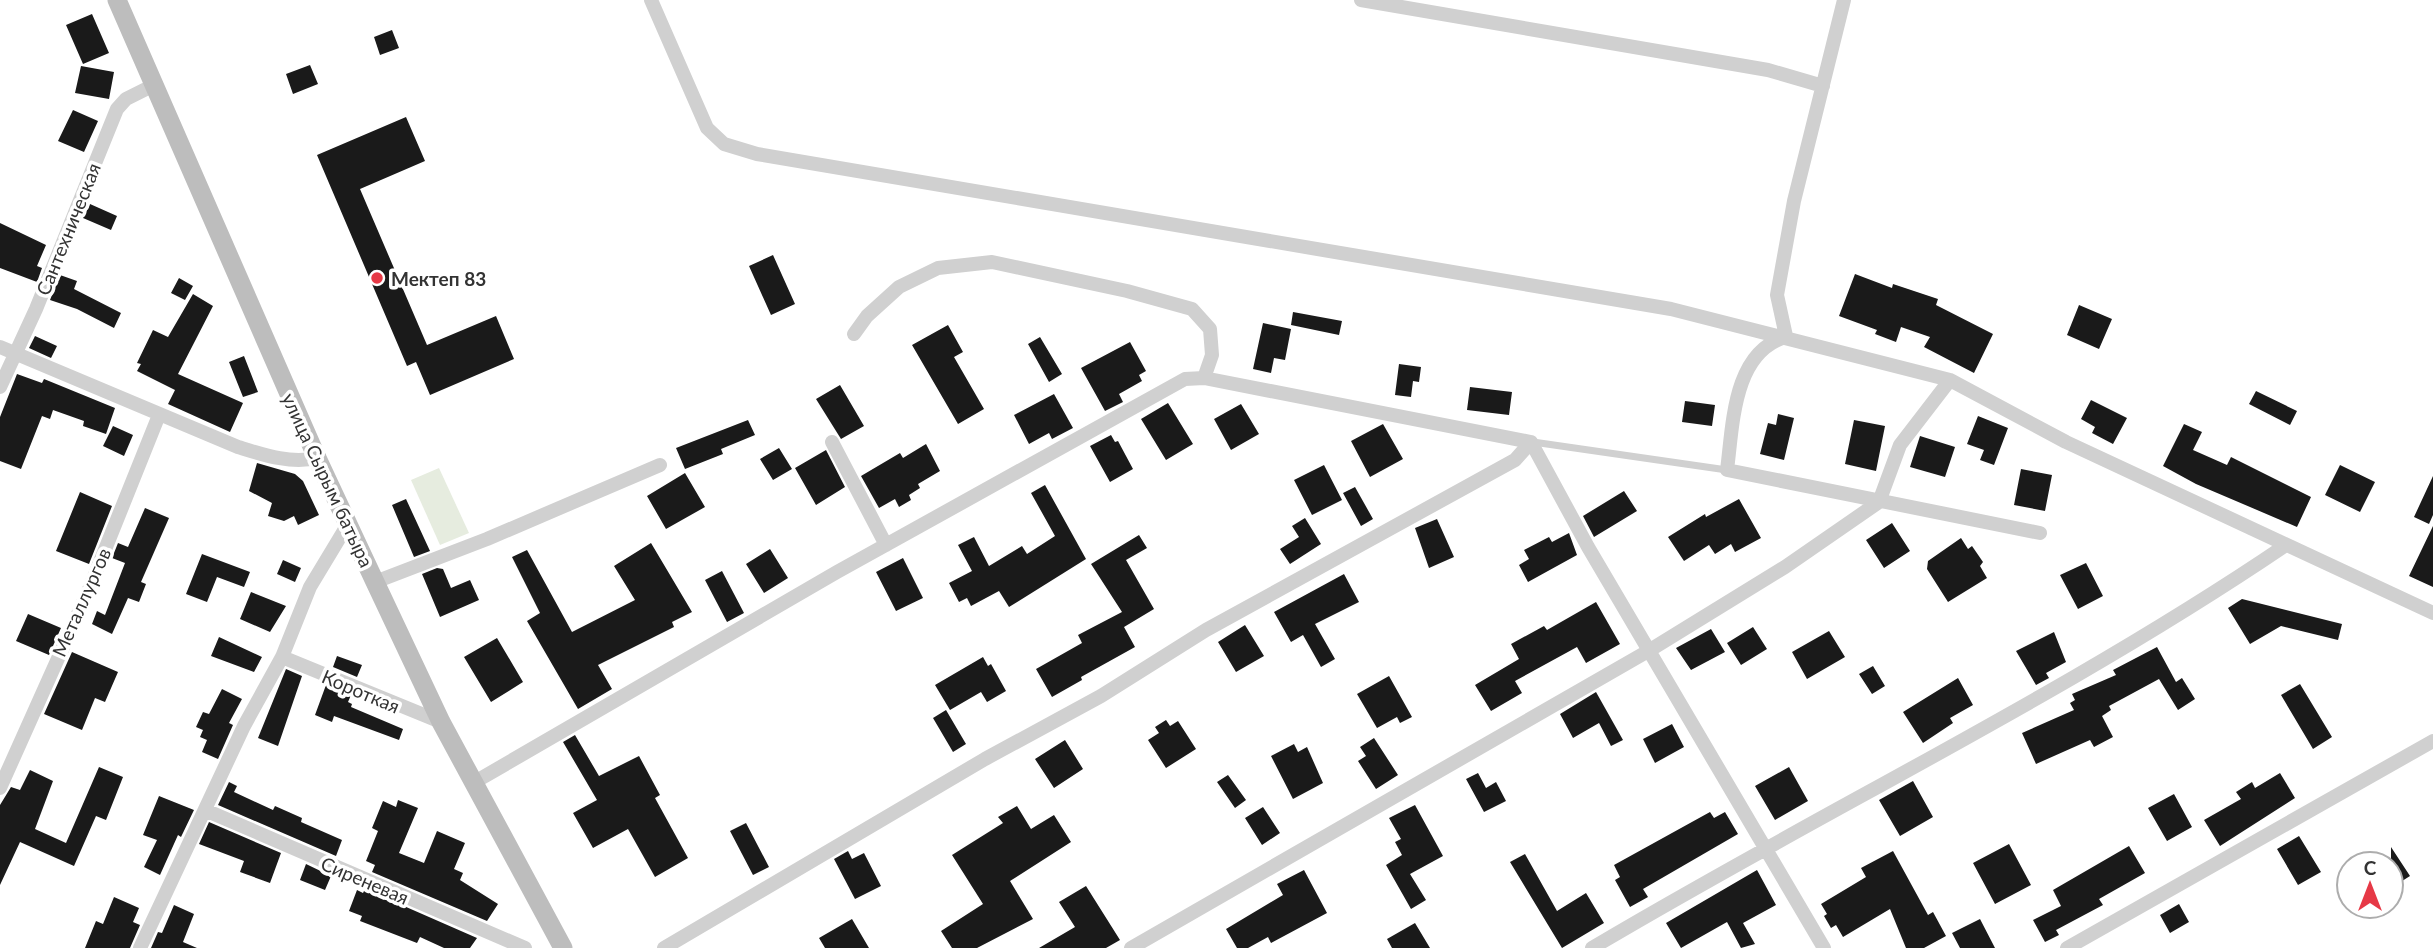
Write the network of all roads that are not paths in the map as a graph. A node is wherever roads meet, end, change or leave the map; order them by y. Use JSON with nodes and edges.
{"nodes":[{"id":1,"x":117,"y":0,"type":"edge"},
{"id":2,"x":650,"y":0,"type":"edge"},
{"id":3,"x":1361,"y":0,"type":"edge"},
{"id":4,"x":1844,"y":0,"type":"edge"},
{"id":5,"x":152,"y":86,"type":"junction"},
{"id":6,"x":1823,"y":86,"type":"junction"},
{"id":7,"x":854,"y":334,"type":"dead end"},
{"id":8,"x":1786,"y":336,"type":"junction"},
{"id":9,"x":0,"y":347,"type":"edge"},
{"id":10,"x":14,"y":354,"type":"junction"},
{"id":11,"x":1204,"y":378,"type":"junction"},
{"id":12,"x":1950,"y":380,"type":"junction"},
{"id":13,"x":0,"y":387,"type":"edge"},
{"id":14,"x":159,"y":415,"type":"junction"},
{"id":15,"x":832,"y":442,"type":"dead end"},
{"id":16,"x":1531,"y":442,"type":"junction"},
{"id":17,"x":317,"y":458,"type":"junction"},
{"id":18,"x":660,"y":465,"type":"dead end"},
{"id":19,"x":1727,"y":470,"type":"junction"},
{"id":20,"x":1879,"y":502,"type":"junction"},
{"id":21,"x":348,"y":524,"type":"junction"},
{"id":22,"x":2040,"y":533,"type":"dead end"},
{"id":23,"x":886,"y":545,"type":"junction"},
{"id":24,"x":2286,"y":545,"type":"junction"},
{"id":25,"x":375,"y":582,"type":"junction"},
{"id":26,"x":2433,"y":613,"type":"edge"},
{"id":27,"x":1650,"y":650,"type":"junction"},
{"id":28,"x":282,"y":657,"type":"junction"},
{"id":29,"x":441,"y":722,"type":"junction"},
{"id":30,"x":2433,"y":741,"type":"edge"},
{"id":31,"x":473,"y":783,"type":"junction"},
{"id":32,"x":0,"y":788,"type":"edge"},
{"id":33,"x":205,"y":810,"type":"junction"},
{"id":34,"x":1766,"y":848,"type":"junction"},
{"id":35,"x":140,"y":948,"type":"edge"},
{"id":36,"x":525,"y":948,"type":"edge"},
{"id":37,"x":563,"y":948,"type":"edge"},
{"id":38,"x":664,"y":948,"type":"edge"},
{"id":39,"x":1131,"y":948,"type":"edge"},
{"id":40,"x":1592,"y":948,"type":"edge"},
{"id":41,"x":1824,"y":948,"type":"edge"},
{"id":42,"x":2067,"y":948,"type":"edge"}],
"edges":[{"from":1,"to":5,"type":"street","name":"улица Сырым батыра"},
{"from":2,"to":8,"type":"street"},
{"from":3,"to":6,"type":"street"},
{"from":4,"to":6,"type":"street"},
{"from":5,"to":10,"type":"street","name":"Сантехническая"},
{"from":5,"to":17,"type":"street","name":"улица Сырым батыра"},
{"from":6,"to":8,"type":"street"},
{"from":7,"to":11,"type":"street"},
{"from":8,"to":12,"type":"street"},
{"from":8,"to":19,"type":"street"},
{"from":9,"to":10,"type":"street"},
{"from":10,"to":13,"type":"street","name":"Сантехническая"},
{"from":10,"to":14,"type":"street"},
{"from":11,"to":16,"type":"street"},
{"from":11,"to":23,"type":"street"},
{"from":12,"to":20,"type":"street"},
{"from":12,"to":24,"type":"street"},
{"from":14,"to":17,"type":"street"},
{"from":14,"to":32,"type":"street","name":"Металлургов"},
{"from":15,"to":23,"type":"street"},
{"from":16,"to":19,"type":"lane"},
{"from":16,"to":27,"type":"street"},
{"from":16,"to":38,"type":"street"},
{"from":17,"to":21,"type":"street","name":"улица Сырым батыра"},
{"from":18,"to":25,"type":"street"},
{"from":19,"to":20,"type":"street"},
{"from":20,"to":22,"type":"street"},
{"from":20,"to":27,"type":"street"},
{"from":21,"to":25,"type":"street","name":"улица Сырым батыра"},
{"from":21,"to":28,"type":"street"},
{"from":23,"to":31,"type":"street"},
{"from":24,"to":26,"type":"street"},
{"from":24,"to":34,"type":"street"},
{"from":25,"to":29,"type":"street","name":"улица Сырым батыра"},
{"from":27,"to":34,"type":"street"},
{"from":27,"to":39,"type":"street"},
{"from":28,"to":29,"type":"street","name":"Короткая"},
{"from":28,"to":33,"type":"street"},
{"from":29,"to":31,"type":"street","name":"улица Сырым батыра"},
{"from":30,"to":42,"type":"street"},
{"from":31,"to":37,"type":"street","name":"улица Сырым батыра"},
{"from":33,"to":35,"type":"street"},
{"from":33,"to":36,"type":"street","name":"Сиреневая"},
{"from":34,"to":40,"type":"street"},
{"from":34,"to":41,"type":"street"}]}
